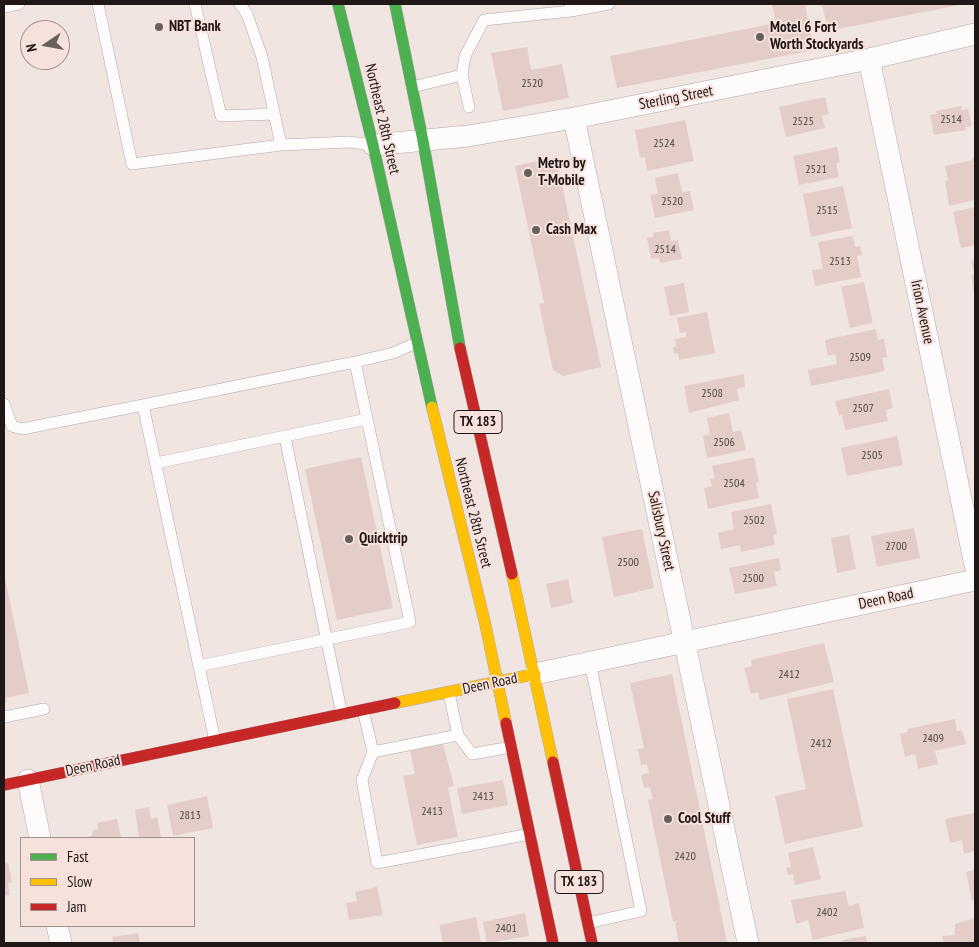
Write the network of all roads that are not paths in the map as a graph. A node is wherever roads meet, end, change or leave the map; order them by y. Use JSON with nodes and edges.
{"nodes":[{"id":1,"x":18,"y":4,"type":"edge"},
{"id":2,"x":98,"y":4,"type":"edge"},
{"id":3,"x":195,"y":4,"type":"edge"},
{"id":4,"x":240,"y":4,"type":"edge"},
{"id":5,"x":338,"y":4,"type":"edge"},
{"id":6,"x":395,"y":4,"type":"edge"},
{"id":7,"x":609,"y":4,"type":"edge"},
{"id":8,"x":4,"y":7,"type":"edge"},
{"id":9,"x":570,"y":7,"type":"edge"},
{"id":10,"x":975,"y":34,"type":"edge"},
{"id":11,"x":869,"y":58,"type":"junction"},
{"id":12,"x":462,"y":75,"type":"junction"},
{"id":13,"x":412,"y":87,"type":"junction"},
{"id":14,"x":469,"y":107,"type":"dead end"},
{"id":15,"x":274,"y":114,"type":"junction"},
{"id":16,"x":574,"y":118,"type":"junction"},
{"id":17,"x":423,"y":142,"type":"junction"},
{"id":18,"x":281,"y":145,"type":"junction"},
{"id":19,"x":373,"y":145,"type":"junction"},
{"id":20,"x":431,"y":333,"type":"dead end"},
{"id":21,"x":416,"y":343,"type":"junction"},
{"id":22,"x":355,"y":362,"type":"junction"},
{"id":23,"x":4,"y":404,"type":"edge"},
{"id":24,"x":143,"y":405,"type":"junction"},
{"id":25,"x":367,"y":419,"type":"junction"},
{"id":26,"x":285,"y":436,"type":"junction"},
{"id":27,"x":156,"y":463,"type":"junction"},
{"id":28,"x":975,"y":565,"type":"edge"},
{"id":29,"x":975,"y":580,"type":"edge"},
{"id":30,"x":326,"y":639,"type":"junction"},
{"id":31,"x":684,"y":642,"type":"junction"},
{"id":32,"x":590,"y":662,"type":"junction"},
{"id":33,"x":199,"y":666,"type":"junction"},
{"id":34,"x":535,"y":674,"type":"junction"},
{"id":35,"x":498,"y":683,"type":"junction"},
{"id":36,"x":449,"y":693,"type":"junction"},
{"id":37,"x":44,"y":709,"type":"dead end"},
{"id":38,"x":363,"y":710,"type":"junction"},
{"id":39,"x":342,"y":714,"type":"junction"},
{"id":40,"x":4,"y":717,"type":"edge"},
{"id":41,"x":458,"y":735,"type":"junction"},
{"id":42,"x":215,"y":741,"type":"junction"},
{"id":43,"x":511,"y":747,"type":"junction"},
{"id":44,"x":373,"y":752,"type":"junction"},
{"id":45,"x":28,"y":780,"type":"junction"},
{"id":46,"x":4,"y":785,"type":"edge"},
{"id":47,"x":530,"y":834,"type":"junction"},
{"id":48,"x":40,"y":837,"type":"edge"},
{"id":49,"x":588,"y":924,"type":"junction"},
{"id":50,"x":58,"y":927,"type":"edge"},
{"id":51,"x":61,"y":943,"type":"edge"},
{"id":52,"x":553,"y":943,"type":"edge"},
{"id":53,"x":592,"y":943,"type":"edge"},
{"id":54,"x":748,"y":943,"type":"edge"}],
"edges":[{"from":1,"to":8,"type":"lane"},
{"from":2,"to":18,"type":"lane"},
{"from":3,"to":15,"type":"lane"},
{"from":4,"to":15,"type":"lane"},
{"from":5,"to":19,"type":"main road","name":"Northeast 28th Street","number":"TX 183"},
{"from":6,"to":13,"type":"main road","name":"Northeast 28th Street","number":"TX 183"},
{"from":7,"to":9,"type":"lane"},
{"from":9,"to":12,"type":"lane"},
{"from":10,"to":11,"type":"street","name":"Sterling Street"},
{"from":11,"to":16,"type":"street","name":"Sterling Street"},
{"from":11,"to":28,"type":"street","name":"Irion Avenue"},
{"from":12,"to":13,"type":"lane"},
{"from":12,"to":14,"type":"lane"},
{"from":13,"to":17,"type":"main road","name":"Northeast 28th Street","number":"TX 183"},
{"from":15,"to":18,"type":"lane"},
{"from":16,"to":17,"type":"street","name":"Sterling Street"},
{"from":16,"to":31,"type":"street","name":"Salisbury Street"},
{"from":17,"to":19,"type":"street","name":"Sterling Street"},
{"from":17,"to":34,"type":"main road","name":"Northeast 28th Street","number":"TX 183"},
{"from":18,"to":19,"type":"lane"},
{"from":19,"to":21,"type":"main road","name":"Northeast 28th Street","number":"TX 183"},
{"from":20,"to":21,"type":"main road"},
{"from":21,"to":22,"type":"lane"},
{"from":21,"to":35,"type":"main road","name":"Northeast 28th Street","number":"TX 183"},
{"from":22,"to":24,"type":"lane"},
{"from":22,"to":25,"type":"lane"},
{"from":23,"to":24,"type":"lane"},
{"from":24,"to":27,"type":"lane"},
{"from":25,"to":26,"type":"lane"},
{"from":25,"to":30,"type":"lane"},
{"from":26,"to":27,"type":"lane"},
{"from":26,"to":30,"type":"lane"},
{"from":27,"to":33,"type":"lane"},
{"from":29,"to":31,"type":"street","name":"Deen Road"},
{"from":30,"to":33,"type":"lane"},
{"from":30,"to":39,"type":"lane"},
{"from":31,"to":32,"type":"street","name":"Deen Road"},
{"from":31,"to":54,"type":"street","name":"Salisbury Street"},
{"from":32,"to":34,"type":"street","name":"Deen Road"},
{"from":32,"to":49,"type":"lane"},
{"from":33,"to":42,"type":"lane"},
{"from":34,"to":35,"type":"main road","name":"Deen Road"},
{"from":34,"to":49,"type":"main road","name":"Northeast 28th Street","number":"TX 183"},
{"from":35,"to":36,"type":"main road","name":"Deen Road"},
{"from":35,"to":43,"type":"main road","name":"Northeast 28th Street","number":"TX 183"},
{"from":36,"to":38,"type":"main road","name":"Deen Road"},
{"from":36,"to":41,"type":"lane"},
{"from":37,"to":40,"type":"lane"},
{"from":38,"to":39,"type":"main road","name":"Deen Road"},
{"from":38,"to":44,"type":"lane"},
{"from":39,"to":42,"type":"main road","name":"Deen Road"},
{"from":41,"to":43,"type":"lane"},
{"from":41,"to":44,"type":"lane"},
{"from":42,"to":45,"type":"main road","name":"Deen Road"},
{"from":43,"to":47,"type":"main road","name":"Northeast 28th Street","number":"TX 183"},
{"from":44,"to":47,"type":"lane"},
{"from":45,"to":46,"type":"main road","name":"Deen Road"},
{"from":45,"to":48,"type":"street"},
{"from":47,"to":52,"type":"main road","name":"Northeast 28th Street","number":"TX 183"},
{"from":49,"to":53,"type":"main road","name":"Northeast 28th Street","number":"TX 183"},
{"from":50,"to":51,"type":"street"}]}
